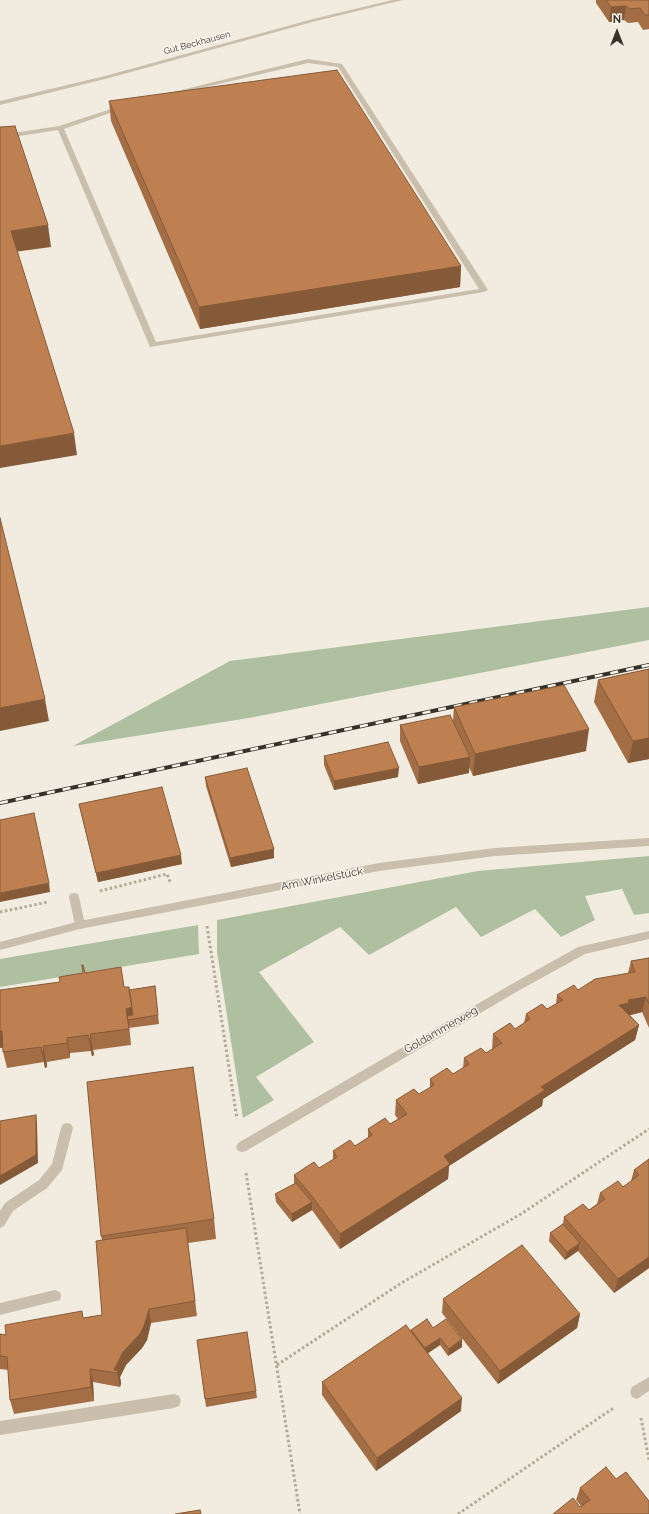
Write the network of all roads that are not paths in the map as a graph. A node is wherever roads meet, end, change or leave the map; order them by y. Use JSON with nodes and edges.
{"nodes":[{"id":1,"x":400,"y":0,"type":"edge"},
{"id":2,"x":158,"y":96,"type":"edge"},
{"id":3,"x":0,"y":103,"type":"edge"},
{"id":4,"x":128,"y":105,"type":"edge"},
{"id":5,"x":60,"y":128,"type":"junction"},
{"id":6,"x":0,"y":137,"type":"edge"},
{"id":7,"x":649,"y":842,"type":"edge"},
{"id":8,"x":74,"y":897,"type":"dead end"},
{"id":9,"x":80,"y":926,"type":"junction"},
{"id":10,"x":649,"y":935,"type":"edge"},
{"id":11,"x":0,"y":946,"type":"edge"},
{"id":12,"x":67,"y":1128,"type":"dead end"},
{"id":13,"x":242,"y":1146,"type":"road end"},
{"id":14,"x":0,"y":1222,"type":"edge"},
{"id":15,"x":55,"y":1296,"type":"dead end"},
{"id":16,"x":0,"y":1309,"type":"edge"},
{"id":17,"x":649,"y":1383,"type":"edge"},
{"id":18,"x":637,"y":1392,"type":"road end"},
{"id":19,"x":174,"y":1401,"type":"dead end"},
{"id":20,"x":0,"y":1428,"type":"edge"}],
"edges":[{"from":1,"to":3,"type":"street","name":"Gut Beckhausen"},
{"from":2,"to":5,"type":"street"},
{"from":4,"to":5,"type":"street"},
{"from":5,"to":6,"type":"street"},
{"from":7,"to":9,"type":"street","name":"Am Winkelstück"},
{"from":8,"to":9,"type":"street"},
{"from":9,"to":11,"type":"street","name":"Am Winkelstück"},
{"from":10,"to":13,"type":"street","name":"Goldammerweg"},
{"from":12,"to":14,"type":"street"},
{"from":15,"to":16,"type":"street"},
{"from":17,"to":18,"type":"street"},
{"from":19,"to":20,"type":"street"}]}
